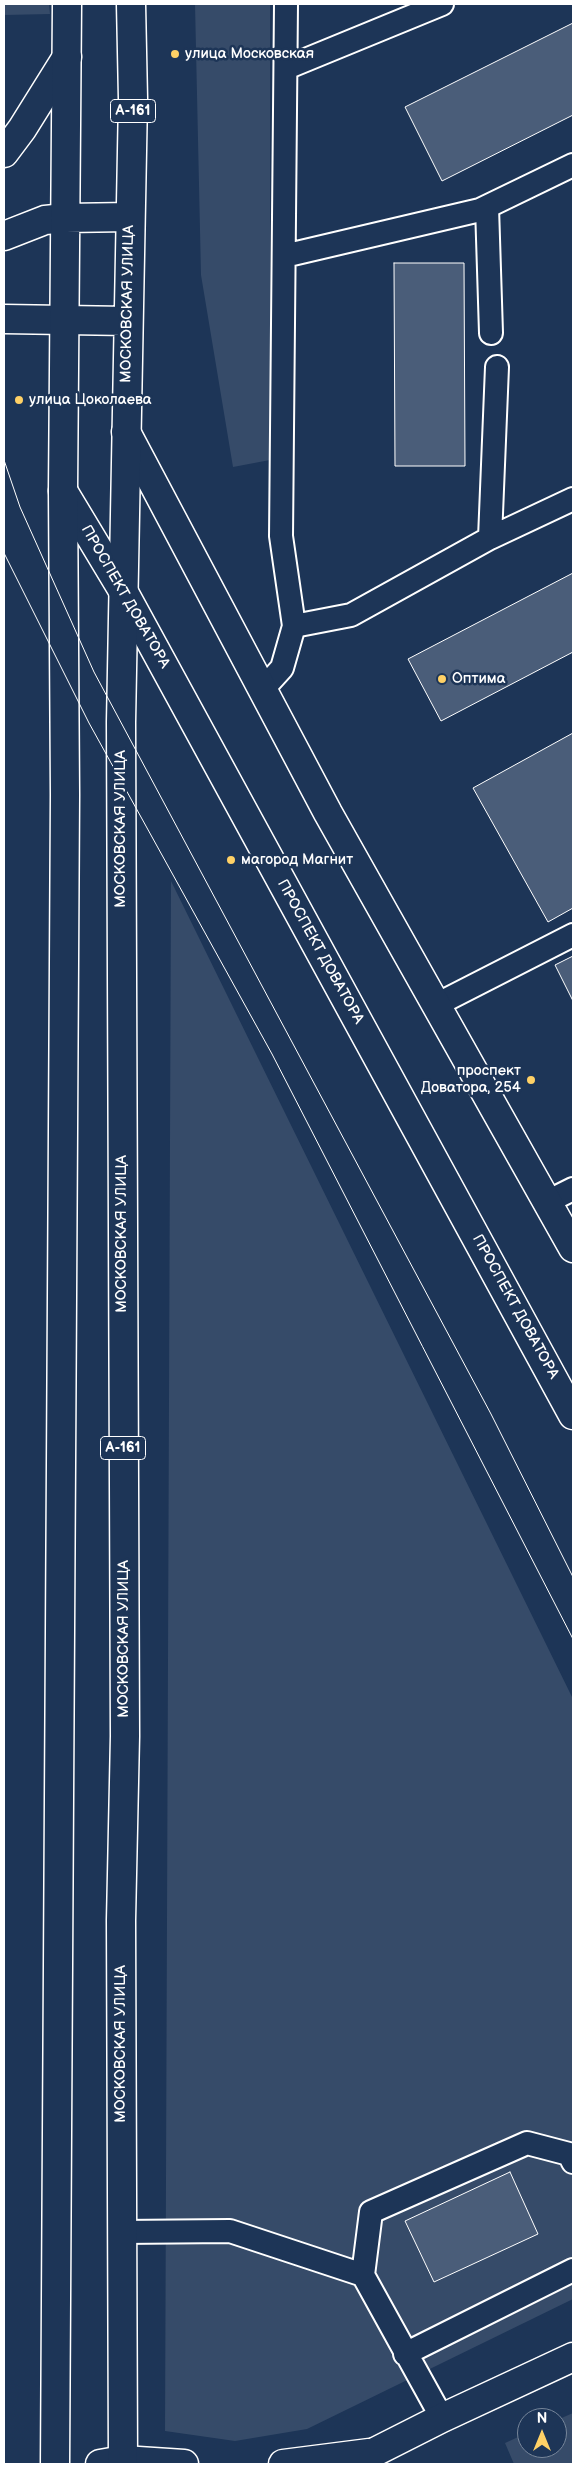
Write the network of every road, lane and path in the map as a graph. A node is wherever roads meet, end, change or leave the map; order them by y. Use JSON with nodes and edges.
{"nodes":[{"id":1,"x":67,"y":4,"type":"edge"},
{"id":2,"x":131,"y":4,"type":"edge"},
{"id":3,"x":286,"y":4,"type":"edge"},
{"id":4,"x":442,"y":4,"type":"edge"},
{"id":5,"x":67,"y":57,"type":"junction"},
{"id":6,"x":286,"y":68,"type":"junction"},
{"id":7,"x":4,"y":153,"type":"edge"},
{"id":8,"x":573,"y":165,"type":"edge"},
{"id":9,"x":486,"y":206,"type":"junction"},
{"id":10,"x":130,"y":217,"type":"junction"},
{"id":11,"x":65,"y":218,"type":"junction"},
{"id":12,"x":4,"y":236,"type":"edge"},
{"id":13,"x":284,"y":256,"type":"junction"},
{"id":14,"x":4,"y":319,"type":"edge"},
{"id":15,"x":65,"y":320,"type":"junction"},
{"id":16,"x":128,"y":322,"type":"junction"},
{"id":17,"x":491,"y":334,"type":"dead end"},
{"id":18,"x":497,"y":367,"type":"dead end"},
{"id":19,"x":126,"y":432,"type":"junction"},
{"id":20,"x":64,"y":491,"type":"junction"},
{"id":21,"x":573,"y":500,"type":"edge"},
{"id":22,"x":490,"y":538,"type":"junction"},
{"id":23,"x":122,"y":589,"type":"junction"},
{"id":24,"x":294,"y":626,"type":"junction"},
{"id":25,"x":262,"y":690,"type":"junction"},
{"id":26,"x":573,"y":935,"type":"edge"},
{"id":27,"x":436,"y":1005,"type":"junction"},
{"id":28,"x":573,"y":1188,"type":"edge"},
{"id":29,"x":547,"y":1202,"type":"junction"},
{"id":30,"x":573,"y":1248,"type":"edge"},
{"id":31,"x":573,"y":1415,"type":"edge"},
{"id":32,"x":573,"y":2162,"type":"edge"},
{"id":33,"x":121,"y":2232,"type":"junction"},
{"id":34,"x":573,"y":2270,"type":"edge"},
{"id":35,"x":363,"y":2275,"type":"junction"},
{"id":36,"x":405,"y":2354,"type":"junction"},
{"id":37,"x":573,"y":2357,"type":"edge"},
{"id":38,"x":442,"y":2418,"type":"junction"},
{"id":39,"x":362,"y":2459,"type":"edge"},
{"id":40,"x":115,"y":2463,"type":"edge"},
{"id":41,"x":55,"y":2464,"type":"edge"},
{"id":42,"x":184,"y":2464,"type":"edge"},
{"id":43,"x":283,"y":2464,"type":"edge"}],
"edges":[{"from":1,"to":5,"type":"main road"},
{"from":2,"to":10,"type":"main road","name":"МОСКОВСКАЯ УЛИЦА","number":"А-161"},
{"from":3,"to":6,"type":"lane"},
{"from":4,"to":6,"type":"lane"},
{"from":5,"to":7,"type":"main road"},
{"from":5,"to":11,"type":"main road"},
{"from":6,"to":13,"type":"lane"},
{"from":8,"to":9,"type":"lane"},
{"from":9,"to":13,"type":"lane"},
{"from":9,"to":17,"type":"lane"},
{"from":10,"to":11,"type":"main road"},
{"from":10,"to":16,"type":"main road","name":"МОСКОВСКАЯ УЛИЦА","number":"А-161"},
{"from":11,"to":12,"type":"main road"},
{"from":11,"to":15,"type":"main road"},
{"from":13,"to":24,"type":"lane"},
{"from":14,"to":15,"type":"main road"},
{"from":15,"to":16,"type":"main road"},
{"from":15,"to":20,"type":"main road"},
{"from":16,"to":19,"type":"main road","name":"МОСКОВСКАЯ УЛИЦА","number":"А-161"},
{"from":18,"to":22,"type":"lane"},
{"from":19,"to":23,"type":"main road","name":"МОСКОВСКАЯ УЛИЦА","number":"А-161"},
{"from":19,"to":25,"type":"main road"},
{"from":20,"to":23,"type":"main road","name":"ПРОСПЕКТ ДОВАТОРА"},
{"from":20,"to":41,"type":"main road"},
{"from":21,"to":22,"type":"lane"},
{"from":22,"to":24,"type":"lane"},
{"from":23,"to":31,"type":"main road","name":"ПРОСПЕКТ ДОВАТОРА"},
{"from":23,"to":33,"type":"main road","name":"МОСКОВСКАЯ УЛИЦА","number":"А-161"},
{"from":24,"to":25,"type":"lane"},
{"from":25,"to":27,"type":"main road"},
{"from":26,"to":27,"type":"lane"},
{"from":27,"to":29,"type":"main road"},
{"from":28,"to":29,"type":"lane"},
{"from":29,"to":30,"type":"main road"},
{"from":32,"to":35,"type":"lane"},
{"from":33,"to":35,"type":"lane"},
{"from":33,"to":40,"type":"main road","name":"МОСКОВСКАЯ УЛИЦА","number":"А-161"},
{"from":34,"to":36,"type":"lane"},
{"from":35,"to":36,"type":"lane"},
{"from":36,"to":38,"type":"lane"},
{"from":37,"to":38,"type":"main road"},
{"from":38,"to":39,"type":"main road"},
{"from":39,"to":43,"type":"main road"},
{"from":40,"to":42,"type":"main road"}]}
